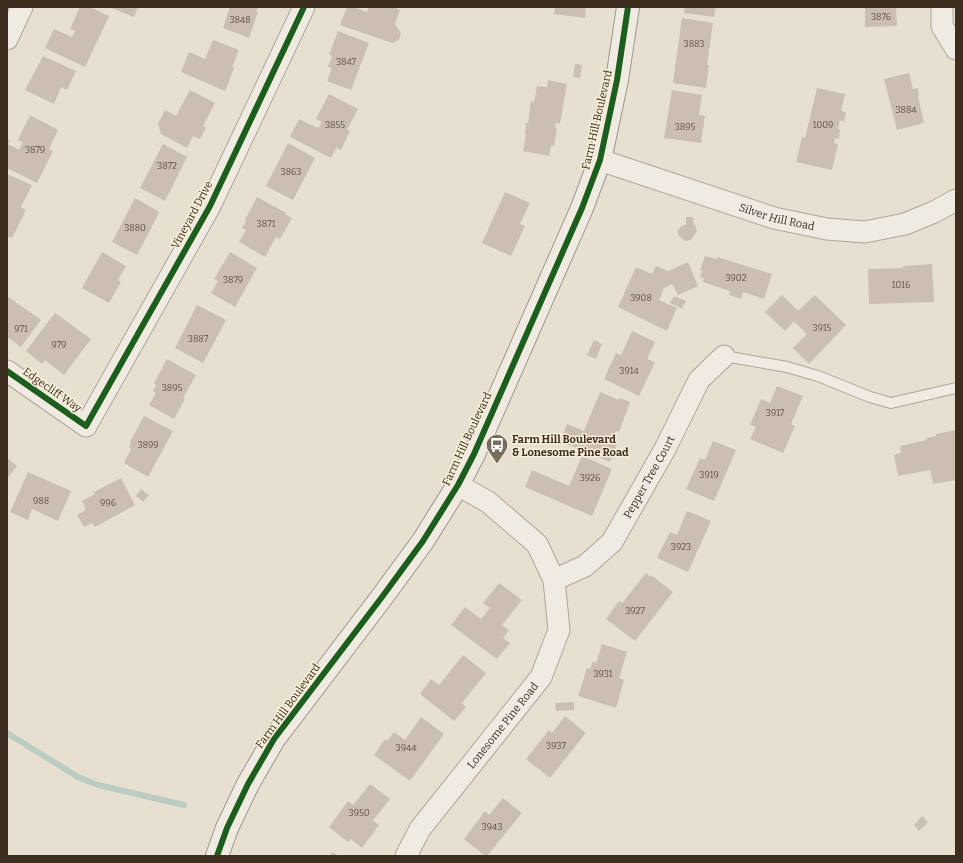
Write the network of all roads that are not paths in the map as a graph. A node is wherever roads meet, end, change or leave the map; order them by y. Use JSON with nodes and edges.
{"nodes":[{"id":1,"x":22,"y":7,"type":"edge"},
{"id":2,"x":304,"y":7,"type":"edge"},
{"id":3,"x":628,"y":7,"type":"edge"},
{"id":4,"x":942,"y":7,"type":"edge"},
{"id":5,"x":7,"y":39,"type":"edge"},
{"id":6,"x":956,"y":49,"type":"edge"},
{"id":7,"x":600,"y":160,"type":"junction"},
{"id":8,"x":956,"y":200,"type":"edge"},
{"id":9,"x":724,"y":356,"type":"joint"},
{"id":10,"x":7,"y":371,"type":"edge"},
{"id":11,"x":956,"y":388,"type":"edge"},
{"id":12,"x":86,"y":426,"type":"joint"},
{"id":13,"x":458,"y":485,"type":"junction"},
{"id":14,"x":554,"y":580,"type":"junction"},
{"id":15,"x":217,"y":856,"type":"edge"},
{"id":16,"x":406,"y":856,"type":"edge"}],
"edges":[{"from":1,"to":5,"type":"street"},
{"from":2,"to":12,"type":"street","name":"Vineyard Drive"},
{"from":3,"to":7,"type":"main road","name":"Farm Hill Boulevard"},
{"from":4,"to":6,"type":"street"},
{"from":7,"to":8,"type":"street","name":"Silver Hill Road"},
{"from":7,"to":13,"type":"main road","name":"Farm Hill Boulevard"},
{"from":9,"to":11,"type":"lane"},
{"from":9,"to":14,"type":"street","name":"Pepper Tree Court"},
{"from":10,"to":12,"type":"street","name":"Edgecliff Way"},
{"from":13,"to":14,"type":"street","name":"Lonesome Pine Road"},
{"from":13,"to":15,"type":"main road","name":"Farm Hill Boulevard"},
{"from":14,"to":16,"type":"street","name":"Lonesome Pine Road"}]}
